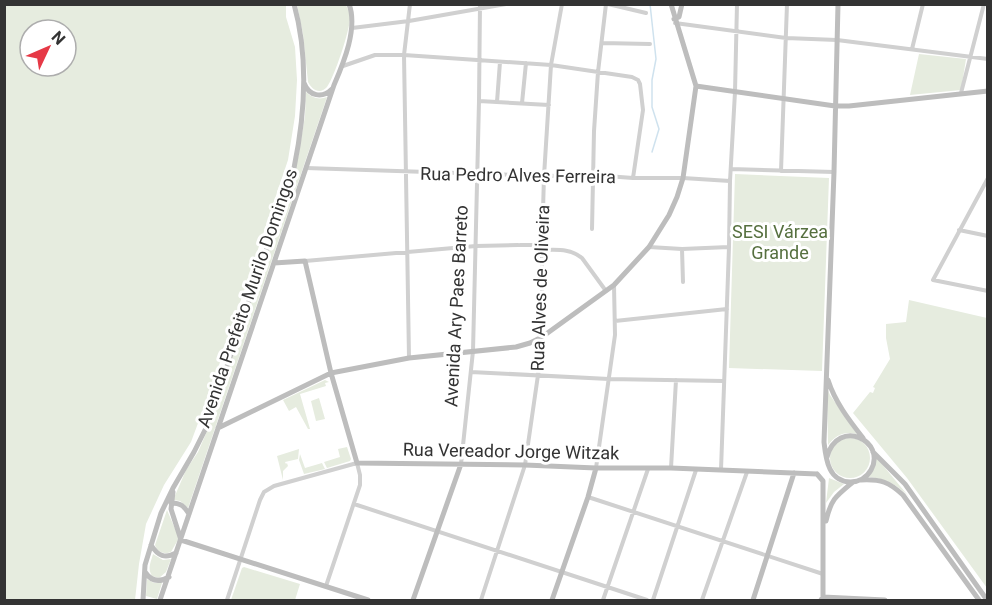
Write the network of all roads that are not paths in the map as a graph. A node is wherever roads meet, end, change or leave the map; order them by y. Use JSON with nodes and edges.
{"nodes":[{"id":1,"x":294,"y":4,"type":"edge"},
{"id":2,"x":349,"y":4,"type":"edge"},
{"id":3,"x":411,"y":4,"type":"edge"},
{"id":4,"x":506,"y":4,"type":"edge"},
{"id":5,"x":562,"y":4,"type":"edge"},
{"id":6,"x":607,"y":4,"type":"edge"},
{"id":7,"x":670,"y":4,"type":"edge"},
{"id":8,"x":682,"y":4,"type":"edge"},
{"id":9,"x":737,"y":4,"type":"edge"},
{"id":10,"x":787,"y":4,"type":"edge"},
{"id":11,"x":838,"y":4,"type":"edge"},
{"id":12,"x":923,"y":4,"type":"edge"},
{"id":13,"x":984,"y":4,"type":"edge"},
{"id":14,"x":479,"y":7,"type":"edge"},
{"id":15,"x":646,"y":12,"type":"dead end"},
{"id":16,"x":409,"y":21,"type":"junction"},
{"id":17,"x":675,"y":21,"type":"junction"},
{"id":18,"x":352,"y":28,"type":"junction"},
{"id":19,"x":736,"y":31,"type":"junction"},
{"id":20,"x":786,"y":38,"type":"junction"},
{"id":21,"x":837,"y":40,"type":"junction"},
{"id":22,"x":602,"y":43,"type":"junction"},
{"id":23,"x":650,"y":44,"type":"dead end"},
{"id":24,"x":912,"y":49,"type":"junction"},
{"id":25,"x":405,"y":55,"type":"junction"},
{"id":26,"x":970,"y":56,"type":"junction"},
{"id":27,"x":987,"y":58,"type":"edge"},
{"id":28,"x":479,"y":61,"type":"junction"},
{"id":29,"x":500,"y":62,"type":"junction"},
{"id":30,"x":526,"y":63,"type":"junction"},
{"id":31,"x":552,"y":65,"type":"junction"},
{"id":32,"x":342,"y":66,"type":"junction"},
{"id":33,"x":598,"y":72,"type":"junction"},
{"id":34,"x":304,"y":81,"type":"junction"},
{"id":35,"x":334,"y":85,"type":"junction"},
{"id":36,"x":696,"y":86,"type":"junction"},
{"id":37,"x":987,"y":91,"type":"edge"},
{"id":38,"x":735,"y":92,"type":"junction"},
{"id":39,"x":961,"y":93,"type":"junction"},
{"id":40,"x":784,"y":98,"type":"junction"},
{"id":41,"x":479,"y":101,"type":"junction"},
{"id":42,"x":497,"y":102,"type":"junction"},
{"id":43,"x":522,"y":103,"type":"junction"},
{"id":44,"x":549,"y":105,"type":"junction"},
{"id":45,"x":835,"y":106,"type":"junction"},
{"id":46,"x":306,"y":168,"type":"junction"},
{"id":47,"x":731,"y":169,"type":"junction"},
{"id":48,"x":781,"y":171,"type":"junction"},
{"id":49,"x":406,"y":172,"type":"junction"},
{"id":50,"x":834,"y":172,"type":"junction"},
{"id":51,"x":477,"y":174,"type":"junction"},
{"id":52,"x":592,"y":175,"type":"junction"},
{"id":53,"x":544,"y":176,"type":"junction"},
{"id":54,"x":633,"y":178,"type":"junction"},
{"id":55,"x":683,"y":178,"type":"junction"},
{"id":56,"x":987,"y":180,"type":"edge"},
{"id":57,"x":729,"y":181,"type":"junction"},
{"id":58,"x":592,"y":229,"type":"dead end"},
{"id":59,"x":959,"y":230,"type":"junction"},
{"id":60,"x":987,"y":236,"type":"edge"},
{"id":61,"x":476,"y":246,"type":"junction"},
{"id":62,"x":542,"y":247,"type":"junction"},
{"id":63,"x":649,"y":247,"type":"junction"},
{"id":64,"x":729,"y":247,"type":"junction"},
{"id":65,"x":682,"y":249,"type":"junction"},
{"id":66,"x":408,"y":252,"type":"junction"},
{"id":67,"x":305,"y":261,"type":"junction"},
{"id":68,"x":274,"y":263,"type":"junction"},
{"id":69,"x":683,"y":282,"type":"dead end"},
{"id":70,"x":614,"y":285,"type":"junction"},
{"id":71,"x":606,"y":291,"type":"junction"},
{"id":72,"x":987,"y":291,"type":"edge"},
{"id":73,"x":727,"y":309,"type":"junction"},
{"id":74,"x":615,"y":321,"type":"junction"},
{"id":75,"x":542,"y":337,"type":"junction"},
{"id":76,"x":473,"y":351,"type":"junction"},
{"id":77,"x":409,"y":358,"type":"junction"},
{"id":78,"x":471,"y":372,"type":"junction"},
{"id":79,"x":331,"y":373,"type":"junction"},
{"id":80,"x":538,"y":375,"type":"junction"},
{"id":81,"x":827,"y":375,"type":"junction"},
{"id":82,"x":609,"y":379,"type":"junction"},
{"id":83,"x":676,"y":380,"type":"junction"},
{"id":84,"x":723,"y":381,"type":"junction"},
{"id":85,"x":223,"y":415,"type":"junction"},
{"id":86,"x":232,"y":421,"type":"junction"},
{"id":87,"x":218,"y":428,"type":"junction"},
{"id":88,"x":864,"y":440,"type":"junction"},
{"id":89,"x":873,"y":451,"type":"junction"},
{"id":90,"x":827,"y":459,"type":"junction"},
{"id":91,"x":357,"y":463,"type":"junction"},
{"id":92,"x":461,"y":464,"type":"junction"},
{"id":93,"x":525,"y":465,"type":"junction"},
{"id":94,"x":596,"y":468,"type":"junction"},
{"id":95,"x":671,"y":468,"type":"junction"},
{"id":96,"x":648,"y":469,"type":"junction"},
{"id":97,"x":696,"y":470,"type":"junction"},
{"id":98,"x":721,"y":471,"type":"junction"},
{"id":99,"x":747,"y":472,"type":"junction"},
{"id":100,"x":794,"y":474,"type":"junction"},
{"id":101,"x":817,"y":474,"type":"junction"},
{"id":102,"x":856,"y":481,"type":"junction"},
{"id":103,"x":174,"y":484,"type":"junction"},
{"id":104,"x":588,"y":497,"type":"junction"},
{"id":105,"x":171,"y":503,"type":"junction"},
{"id":106,"x":354,"y":504,"type":"junction"},
{"id":107,"x":633,"y":512,"type":"junction"},
{"id":108,"x":189,"y":514,"type":"junction"},
{"id":109,"x":678,"y":526,"type":"junction"},
{"id":110,"x":824,"y":528,"type":"junction"},
{"id":111,"x":437,"y":532,"type":"junction"},
{"id":112,"x":181,"y":540,"type":"junction"},
{"id":113,"x":722,"y":540,"type":"junction"},
{"id":114,"x":151,"y":545,"type":"junction"},
{"id":115,"x":498,"y":552,"type":"junction"},
{"id":116,"x":176,"y":553,"type":"junction"},
{"id":117,"x":768,"y":556,"type":"junction"},
{"id":118,"x":241,"y":560,"type":"junction"},
{"id":119,"x":145,"y":572,"type":"junction"},
{"id":120,"x":561,"y":572,"type":"junction"},
{"id":121,"x":823,"y":574,"type":"junction"},
{"id":122,"x":169,"y":578,"type":"junction"},
{"id":123,"x":325,"y":587,"type":"junction"},
{"id":124,"x":608,"y":588,"type":"junction"},
{"id":125,"x":822,"y":599,"type":"edge"},
{"id":126,"x":143,"y":600,"type":"edge"},
{"id":127,"x":150,"y":600,"type":"edge"},
{"id":128,"x":160,"y":600,"type":"edge"},
{"id":129,"x":227,"y":600,"type":"edge"},
{"id":130,"x":368,"y":600,"type":"edge"},
{"id":131,"x":413,"y":600,"type":"edge"},
{"id":132,"x":481,"y":600,"type":"edge"},
{"id":133,"x":552,"y":600,"type":"edge"},
{"id":134,"x":603,"y":600,"type":"edge"},
{"id":135,"x":647,"y":600,"type":"edge"},
{"id":136,"x":653,"y":600,"type":"edge"},
{"id":137,"x":702,"y":600,"type":"edge"},
{"id":138,"x":753,"y":600,"type":"edge"},
{"id":139,"x":862,"y":600,"type":"edge"},
{"id":140,"x":885,"y":600,"type":"edge"},
{"id":141,"x":979,"y":600,"type":"edge"},
{"id":142,"x":987,"y":600,"type":"edge"}],
"edges":[{"from":1,"to":34,"type":"street","name":"Avenida Prefeito Murilo Domingos"},
{"from":2,"to":18,"type":"street","name":"Avenida Prefeito Murilo Domingos"},
{"from":3,"to":16,"type":"street"},
{"from":4,"to":14,"type":"street"},
{"from":5,"to":31,"type":"street","name":"Rua Alves de Oliveira"},
{"from":6,"to":15,"type":"street"},
{"from":6,"to":22,"type":"street"},
{"from":7,"to":17,"type":"street"},
{"from":8,"to":17,"type":"street"},
{"from":9,"to":19,"type":"street"},
{"from":10,"to":20,"type":"street"},
{"from":11,"to":21,"type":"street"},
{"from":12,"to":24,"type":"street"},
{"from":13,"to":26,"type":"street"},
{"from":14,"to":16,"type":"street"},
{"from":14,"to":28,"type":"street","name":"Avenida Ary Paes Barreto"},
{"from":16,"to":18,"type":"street"},
{"from":16,"to":25,"type":"street"},
{"from":17,"to":19,"type":"street"},
{"from":17,"to":36,"type":"street"},
{"from":18,"to":32,"type":"street","name":"Avenida Prefeito Murilo Domingos"},
{"from":19,"to":20,"type":"street"},
{"from":19,"to":38,"type":"street"},
{"from":20,"to":21,"type":"street"},
{"from":20,"to":40,"type":"street"},
{"from":21,"to":24,"type":"street"},
{"from":21,"to":45,"type":"street"},
{"from":22,"to":23,"type":"street"},
{"from":22,"to":33,"type":"street"},
{"from":24,"to":26,"type":"street"},
{"from":25,"to":28,"type":"street"},
{"from":25,"to":32,"type":"street"},
{"from":25,"to":49,"type":"street"},
{"from":26,"to":27,"type":"street"},
{"from":26,"to":39,"type":"street"},
{"from":28,"to":29,"type":"street"},
{"from":28,"to":41,"type":"street","name":"Avenida Ary Paes Barreto"},
{"from":29,"to":30,"type":"street"},
{"from":29,"to":42,"type":"street"},
{"from":30,"to":31,"type":"street"},
{"from":30,"to":43,"type":"street"},
{"from":31,"to":33,"type":"street"},
{"from":31,"to":44,"type":"street","name":"Rua Alves de Oliveira"},
{"from":32,"to":35,"type":"street","name":"Avenida Prefeito Murilo Domingos"},
{"from":33,"to":52,"type":"street"},
{"from":33,"to":54,"type":"street"},
{"from":34,"to":35,"type":"street"},
{"from":34,"to":103,"type":"street","name":"Avenida Prefeito Murilo Domingos"},
{"from":35,"to":46,"type":"street","name":"Avenida Prefeito Murilo Domingos"},
{"from":36,"to":38,"type":"street"},
{"from":36,"to":55,"type":"street"},
{"from":37,"to":39,"type":"street"},
{"from":38,"to":40,"type":"street"},
{"from":38,"to":47,"type":"street"},
{"from":39,"to":45,"type":"street"},
{"from":40,"to":45,"type":"street"},
{"from":40,"to":48,"type":"street"},
{"from":41,"to":42,"type":"street"},
{"from":41,"to":51,"type":"street","name":"Avenida Ary Paes Barreto"},
{"from":42,"to":43,"type":"street"},
{"from":43,"to":44,"type":"street"},
{"from":44,"to":53,"type":"street","name":"Rua Alves de Oliveira"},
{"from":45,"to":50,"type":"street"},
{"from":46,"to":49,"type":"street","name":"Rua Pedro Alves Ferreira"},
{"from":46,"to":68,"type":"street","name":"Avenida Prefeito Murilo Domingos"},
{"from":47,"to":48,"type":"street"},
{"from":47,"to":57,"type":"street"},
{"from":48,"to":50,"type":"street"},
{"from":49,"to":51,"type":"street","name":"Rua Pedro Alves Ferreira"},
{"from":49,"to":66,"type":"street"},
{"from":50,"to":81,"type":"street"},
{"from":51,"to":53,"type":"street","name":"Rua Pedro Alves Ferreira"},
{"from":51,"to":61,"type":"street","name":"Avenida Ary Paes Barreto"},
{"from":52,"to":53,"type":"street","name":"Rua Pedro Alves Ferreira"},
{"from":52,"to":54,"type":"street","name":"Rua Pedro Alves Ferreira"},
{"from":52,"to":58,"type":"street"},
{"from":53,"to":62,"type":"street","name":"Rua Alves de Oliveira"},
{"from":54,"to":55,"type":"street","name":"Rua Pedro Alves Ferreira"},
{"from":55,"to":57,"type":"street","name":"Rua Pedro Alves Ferreira"},
{"from":55,"to":63,"type":"street"},
{"from":56,"to":59,"type":"street"},
{"from":57,"to":64,"type":"street"},
{"from":59,"to":60,"type":"street"},
{"from":59,"to":72,"type":"street"},
{"from":61,"to":62,"type":"street"},
{"from":61,"to":66,"type":"street"},
{"from":61,"to":76,"type":"street","name":"Avenida Ary Paes Barreto"},
{"from":62,"to":71,"type":"street"},
{"from":62,"to":75,"type":"street","name":"Rua Alves de Oliveira"},
{"from":63,"to":65,"type":"street"},
{"from":63,"to":70,"type":"street"},
{"from":64,"to":65,"type":"street"},
{"from":64,"to":73,"type":"street"},
{"from":65,"to":69,"type":"street"},
{"from":66,"to":67,"type":"street"},
{"from":66,"to":77,"type":"street"},
{"from":67,"to":68,"type":"street"},
{"from":67,"to":79,"type":"street"},
{"from":68,"to":85,"type":"street","name":"Avenida Prefeito Murilo Domingos"},
{"from":70,"to":71,"type":"street"},
{"from":70,"to":74,"type":"street"},
{"from":71,"to":75,"type":"street"},
{"from":73,"to":74,"type":"street"},
{"from":73,"to":84,"type":"street"},
{"from":74,"to":82,"type":"street"},
{"from":75,"to":76,"type":"street"},
{"from":75,"to":80,"type":"street","name":"Rua Alves de Oliveira"},
{"from":76,"to":77,"type":"street"},
{"from":76,"to":78,"type":"street","name":"Avenida Ary Paes Barreto"},
{"from":77,"to":79,"type":"street"},
{"from":78,"to":80,"type":"street"},
{"from":78,"to":92,"type":"street","name":"Avenida Ary Paes Barreto"},
{"from":79,"to":86,"type":"street"},
{"from":79,"to":91,"type":"street"},
{"from":80,"to":82,"type":"street"},
{"from":80,"to":93,"type":"street","name":"Rua Alves de Oliveira"},
{"from":81,"to":88,"type":"street"},
{"from":81,"to":90,"type":"street"},
{"from":82,"to":83,"type":"street"},
{"from":82,"to":94,"type":"street"},
{"from":83,"to":84,"type":"street"},
{"from":83,"to":95,"type":"street"},
{"from":84,"to":98,"type":"street"},
{"from":85,"to":86,"type":"street"},
{"from":85,"to":87,"type":"street","name":"Avenida Prefeito Murilo Domingos"},
{"from":86,"to":87,"type":"street"},
{"from":87,"to":108,"type":"street","name":"Avenida Prefeito Murilo Domingos"},
{"from":88,"to":89,"type":"street"},
{"from":88,"to":90,"type":"street"},
{"from":89,"to":102,"type":"street"},
{"from":89,"to":142,"type":"street"},
{"from":90,"to":101,"type":"street"},
{"from":90,"to":102,"type":"street"},
{"from":91,"to":92,"type":"street","name":"Rua Vereador Jorge Witzak"},
{"from":91,"to":106,"type":"street"},
{"from":91,"to":118,"type":"street","name":"Rua Vereador Jorge Witzak"},
{"from":92,"to":93,"type":"street","name":"Rua Vereador Jorge Witzak"},
{"from":92,"to":111,"type":"street","name":"Avenida Ary Paes Barreto"},
{"from":93,"to":94,"type":"street","name":"Rua Vereador Jorge Witzak"},
{"from":93,"to":115,"type":"street","name":"Rua Alves de Oliveira"},
{"from":94,"to":96,"type":"street","name":"Rua Vereador Jorge Witzak"},
{"from":94,"to":104,"type":"street"},
{"from":95,"to":96,"type":"street","name":"Rua Vereador Jorge Witzak"},
{"from":95,"to":97,"type":"street","name":"Rua Vereador Jorge Witzak"},
{"from":96,"to":107,"type":"street"},
{"from":97,"to":98,"type":"street","name":"Rua Vereador Jorge Witzak"},
{"from":97,"to":109,"type":"street"},
{"from":98,"to":99,"type":"street","name":"Rua Vereador Jorge Witzak"},
{"from":99,"to":100,"type":"street","name":"Rua Vereador Jorge Witzak"},
{"from":99,"to":113,"type":"street"},
{"from":100,"to":101,"type":"street","name":"Rua Vereador Jorge Witzak"},
{"from":100,"to":117,"type":"street"},
{"from":101,"to":110,"type":"street"},
{"from":102,"to":110,"type":"street"},
{"from":102,"to":141,"type":"street"},
{"from":103,"to":105,"type":"street"},
{"from":103,"to":114,"type":"street","name":"Avenida Prefeito Murilo Domingos"},
{"from":104,"to":107,"type":"street"},
{"from":104,"to":120,"type":"street"},
{"from":105,"to":108,"type":"street"},
{"from":105,"to":112,"type":"street"},
{"from":106,"to":111,"type":"street"},
{"from":106,"to":123,"type":"street"},
{"from":107,"to":109,"type":"street"},
{"from":107,"to":124,"type":"street"},
{"from":108,"to":112,"type":"street","name":"Avenida Prefeito Murilo Domingos"},
{"from":109,"to":113,"type":"street"},
{"from":109,"to":136,"type":"street"},
{"from":110,"to":121,"type":"street"},
{"from":111,"to":115,"type":"street"},
{"from":111,"to":131,"type":"street","name":"Avenida Ary Paes Barreto"},
{"from":112,"to":116,"type":"street","name":"Avenida Prefeito Murilo Domingos"},
{"from":112,"to":118,"type":"street"},
{"from":113,"to":117,"type":"street"},
{"from":113,"to":137,"type":"street"},
{"from":114,"to":116,"type":"street"},
{"from":114,"to":119,"type":"street","name":"Avenida Prefeito Murilo Domingos"},
{"from":115,"to":120,"type":"street"},
{"from":115,"to":132,"type":"street","name":"Rua Alves de Oliveira"},
{"from":116,"to":122,"type":"street","name":"Avenida Prefeito Murilo Domingos"},
{"from":117,"to":121,"type":"street"},
{"from":117,"to":138,"type":"street"},
{"from":118,"to":123,"type":"street"},
{"from":118,"to":129,"type":"street"},
{"from":119,"to":122,"type":"street"},
{"from":119,"to":126,"type":"street","name":"Avenida Prefeito Murilo Domingos"},
{"from":120,"to":124,"type":"street"},
{"from":120,"to":133,"type":"street"},
{"from":121,"to":125,"type":"street"},
{"from":122,"to":128,"type":"street","name":"Avenida Prefeito Murilo Domingos"},
{"from":123,"to":130,"type":"street"},
{"from":124,"to":134,"type":"street"},
{"from":124,"to":135,"type":"street"},
{"from":125,"to":139,"type":"street"},
{"from":126,"to":127,"type":"street"},
{"from":139,"to":140,"type":"street"}]}
